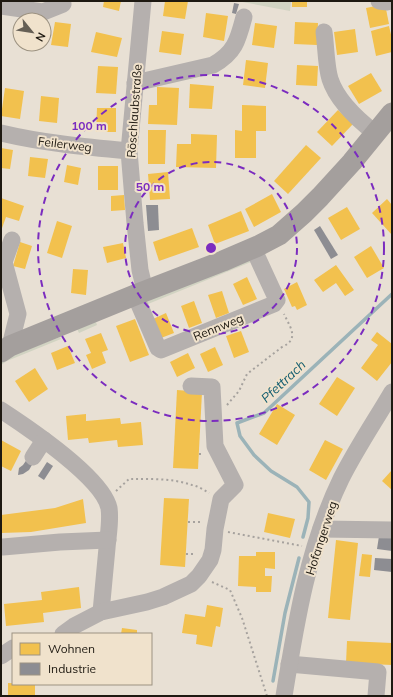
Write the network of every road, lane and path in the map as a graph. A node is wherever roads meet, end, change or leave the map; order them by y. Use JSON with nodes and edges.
{"nodes":[{"id":1,"x":142,"y":1,"type":"edge"},
{"id":2,"x":379,"y":1,"type":"edge"},
{"id":3,"x":392,"y":1,"type":"edge"},
{"id":4,"x":63,"y":4,"type":"dead end"},
{"id":5,"x":1,"y":6,"type":"edge"},
{"id":6,"x":244,"y":17,"type":"dead end"},
{"id":7,"x":324,"y":32,"type":"dead end"},
{"id":8,"x":135,"y":84,"type":"junction"},
{"id":9,"x":392,"y":113,"type":"edge"},
{"id":10,"x":1,"y":133,"type":"edge"},
{"id":11,"x":375,"y":133,"type":"junction"},
{"id":12,"x":130,"y":150,"type":"junction"},
{"id":13,"x":12,"y":240,"type":"dead end"},
{"id":14,"x":253,"y":248,"type":"junction"},
{"id":15,"x":140,"y":293,"type":"junction"},
{"id":16,"x":277,"y":300,"type":"junction"},
{"id":17,"x":6,"y":349,"type":"edge"},
{"id":18,"x":191,"y":386,"type":"dead end"},
{"id":19,"x":392,"y":392,"type":"edge"},
{"id":20,"x":1,"y":410,"type":"edge"},
{"id":21,"x":214,"y":421,"type":"junction"},
{"id":22,"x":44,"y":440,"type":"junction"},
{"id":23,"x":33,"y":457,"type":"dead end"},
{"id":24,"x":221,"y":499,"type":"junction"},
{"id":25,"x":106,"y":502,"type":"junction"},
{"id":26,"x":215,"y":529,"type":"junction"},
{"id":27,"x":321,"y":529,"type":"junction"},
{"id":28,"x":392,"y":530,"type":"edge"},
{"id":29,"x":108,"y":540,"type":"junction"},
{"id":30,"x":3,"y":547,"type":"dead end"},
{"id":31,"x":315,"y":548,"type":"junction"},
{"id":32,"x":199,"y":576,"type":"junction"},
{"id":33,"x":101,"y":612,"type":"junction"},
{"id":34,"x":64,"y":633,"type":"edge"},
{"id":35,"x":12,"y":649,"type":"edge"},
{"id":36,"x":1,"y":656,"type":"edge"},
{"id":37,"x":289,"y":664,"type":"junction"},
{"id":38,"x":280,"y":694,"type":"edge"},
{"id":39,"x":267,"y":696,"type":"edge"},
{"id":40,"x":376,"y":696,"type":"edge"}],
"edges":[{"from":1,"to":8,"type":"street","name":"Röschlaubstraße"},
{"from":2,"to":3,"type":"street"},
{"from":4,"to":5,"type":"street"},
{"from":6,"to":8,"type":"street"},
{"from":7,"to":11,"type":"street"},
{"from":8,"to":12,"type":"street","name":"Röschlaubstraße"},
{"from":9,"to":11,"type":"main road"},
{"from":10,"to":12,"type":"street","name":"Feilerweg"},
{"from":11,"to":14,"type":"main road"},
{"from":12,"to":15,"type":"street","name":"Röschlaubstraße"},
{"from":13,"to":17,"type":"street"},
{"from":14,"to":15,"type":"main road"},
{"from":14,"to":16,"type":"street"},
{"from":15,"to":16,"type":"street","name":"Rennweg"},
{"from":15,"to":17,"type":"main road"},
{"from":16,"to":21,"type":"path"},
{"from":18,"to":21,"type":"street"},
{"from":19,"to":27,"type":"street","name":"Hofangerweg"},
{"from":20,"to":22,"type":"street"},
{"from":21,"to":24,"type":"street"},
{"from":22,"to":23,"type":"street"},
{"from":22,"to":25,"type":"street"},
{"from":24,"to":25,"type":"path"},
{"from":24,"to":26,"type":"street"},
{"from":25,"to":29,"type":"street"},
{"from":26,"to":31,"type":"path"},
{"from":26,"to":32,"type":"street"},
{"from":27,"to":28,"type":"street"},
{"from":27,"to":31,"type":"street","name":"Hofangerweg"},
{"from":29,"to":30,"type":"street"},
{"from":29,"to":33,"type":"street"},
{"from":31,"to":37,"type":"street","name":"Hofangerweg"},
{"from":32,"to":33,"type":"street"},
{"from":32,"to":39,"type":"path"},
{"from":33,"to":34,"type":"street"},
{"from":35,"to":36,"type":"street"},
{"from":37,"to":38,"type":"street","name":"Hofangerweg"},
{"from":37,"to":40,"type":"street"}]}
